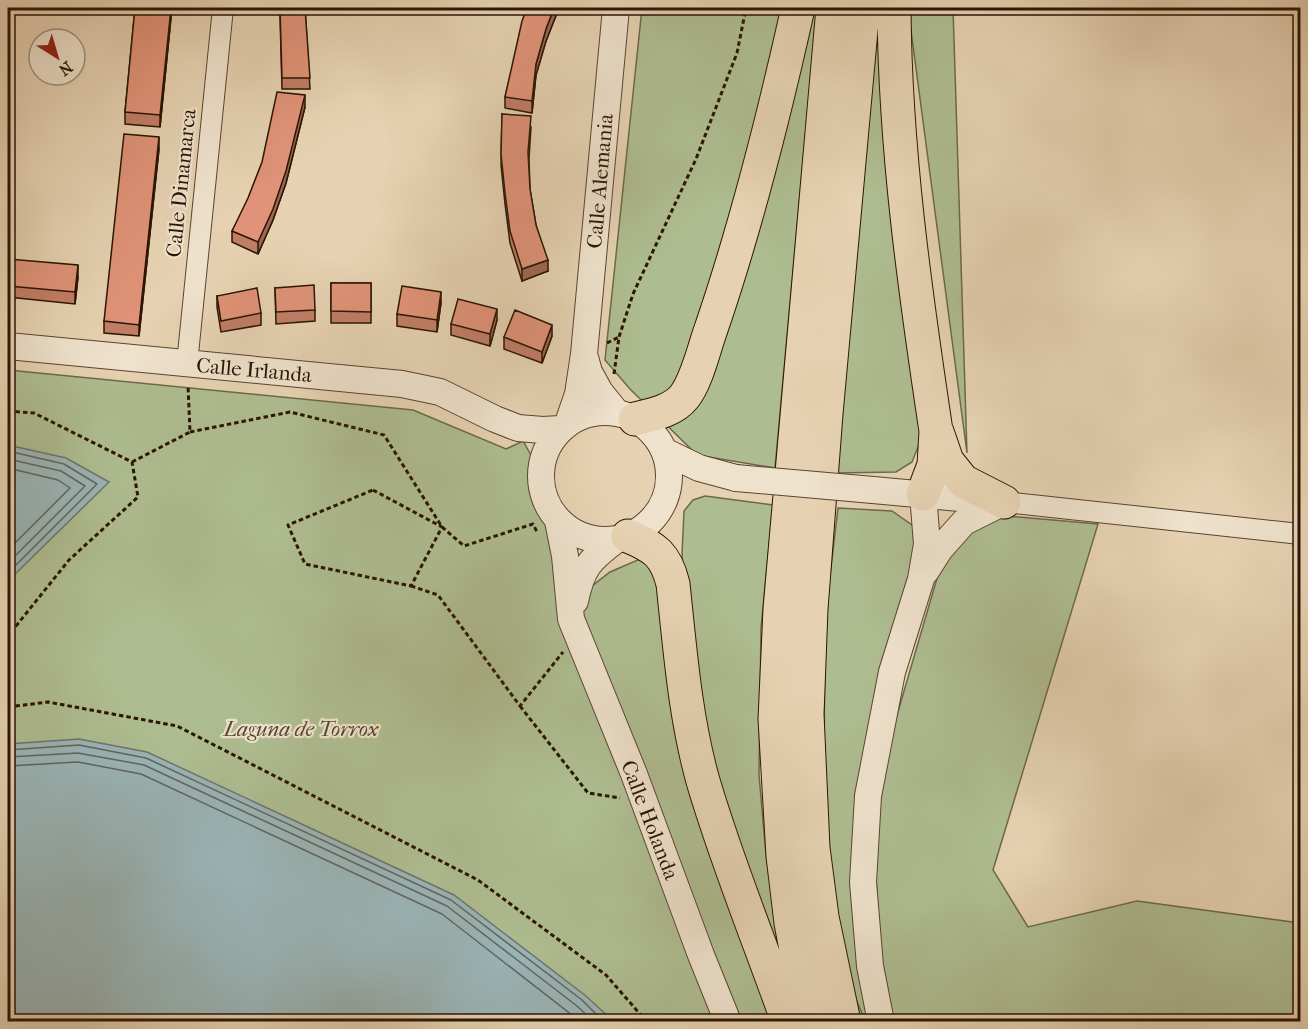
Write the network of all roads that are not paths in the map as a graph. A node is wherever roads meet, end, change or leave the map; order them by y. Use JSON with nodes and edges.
{"nodes":[{"id":1,"x":223,"y":8,"type":"edge"},
{"id":2,"x":616,"y":8,"type":"edge"},
{"id":3,"x":798,"y":8,"type":"edge"},
{"id":4,"x":833,"y":8,"type":"edge"},
{"id":5,"x":862,"y":8,"type":"edge"},
{"id":6,"x":894,"y":8,"type":"edge"},
{"id":7,"x":8,"y":346,"type":"edge"},
{"id":8,"x":584,"y":354,"type":"junction"},
{"id":9,"x":187,"y":364,"type":"junction"},
{"id":10,"x":626,"y":416,"type":"junction"},
{"id":11,"x":495,"y":419,"type":"junction"},
{"id":12,"x":564,"y":426,"type":"junction"},
{"id":13,"x":936,"y":431,"type":"junction"},
{"id":14,"x":664,"y":451,"type":"junction"},
{"id":15,"x":541,"y":470,"type":"junction"},
{"id":16,"x":736,"y":478,"type":"junction"},
{"id":17,"x":923,"y":494,"type":"junction"},
{"id":18,"x":666,"y":498,"type":"junction"},
{"id":19,"x":1004,"y":502,"type":"junction"},
{"id":20,"x":548,"y":528,"type":"junction"},
{"id":21,"x":1300,"y":534,"type":"edge"},
{"id":22,"x":622,"y":538,"type":"junction"},
{"id":23,"x":921,"y":579,"type":"junction"},
{"id":24,"x":568,"y":638,"type":"junction"},
{"id":25,"x":728,"y":1022,"type":"edge"},
{"id":26,"x":788,"y":1022,"type":"edge"},
{"id":27,"x":812,"y":1022,"type":"edge"},
{"id":28,"x":844,"y":1022,"type":"edge"},
{"id":29,"x":881,"y":1022,"type":"edge"}],
"edges":[{"from":1,"to":9,"type":"street","name":"Calle Dinamarca"},
{"from":2,"to":8,"type":"street","name":"Calle Alemania"},
{"from":3,"to":10,"type":"highway"},
{"from":4,"to":27,"type":"highway"},
{"from":5,"to":28,"type":"highway"},
{"from":6,"to":13,"type":"highway"},
{"from":7,"to":9,"type":"street","name":"Calle Irlanda"},
{"from":8,"to":10,"type":"street","name":"Calle Alemania"},
{"from":8,"to":12,"type":"street","name":"Calle Alemania"},
{"from":9,"to":11,"type":"street","name":"Calle Irlanda"},
{"from":10,"to":12,"type":"street"},
{"from":10,"to":14,"type":"street"},
{"from":11,"to":12,"type":"street","name":"Calle Irlanda"},
{"from":11,"to":15,"type":"street","name":"Calle Irlanda"},
{"from":12,"to":15,"type":"street"},
{"from":13,"to":17,"type":"highway"},
{"from":13,"to":19,"type":"highway"},
{"from":14,"to":16,"type":"street"},
{"from":14,"to":18,"type":"street"},
{"from":15,"to":20,"type":"street"},
{"from":16,"to":17,"type":"street","bridge":true},
{"from":16,"to":18,"type":"street"},
{"from":17,"to":19,"type":"street"},
{"from":17,"to":23,"type":"street"},
{"from":18,"to":22,"type":"street"},
{"from":19,"to":21,"type":"street"},
{"from":19,"to":23,"type":"street"},
{"from":20,"to":22,"type":"street"},
{"from":20,"to":24,"type":"street","name":"Calle Holanda"},
{"from":22,"to":24,"type":"street"},
{"from":22,"to":26,"type":"highway"},
{"from":23,"to":29,"type":"street"},
{"from":24,"to":25,"type":"street","name":"Calle Holanda"}]}
